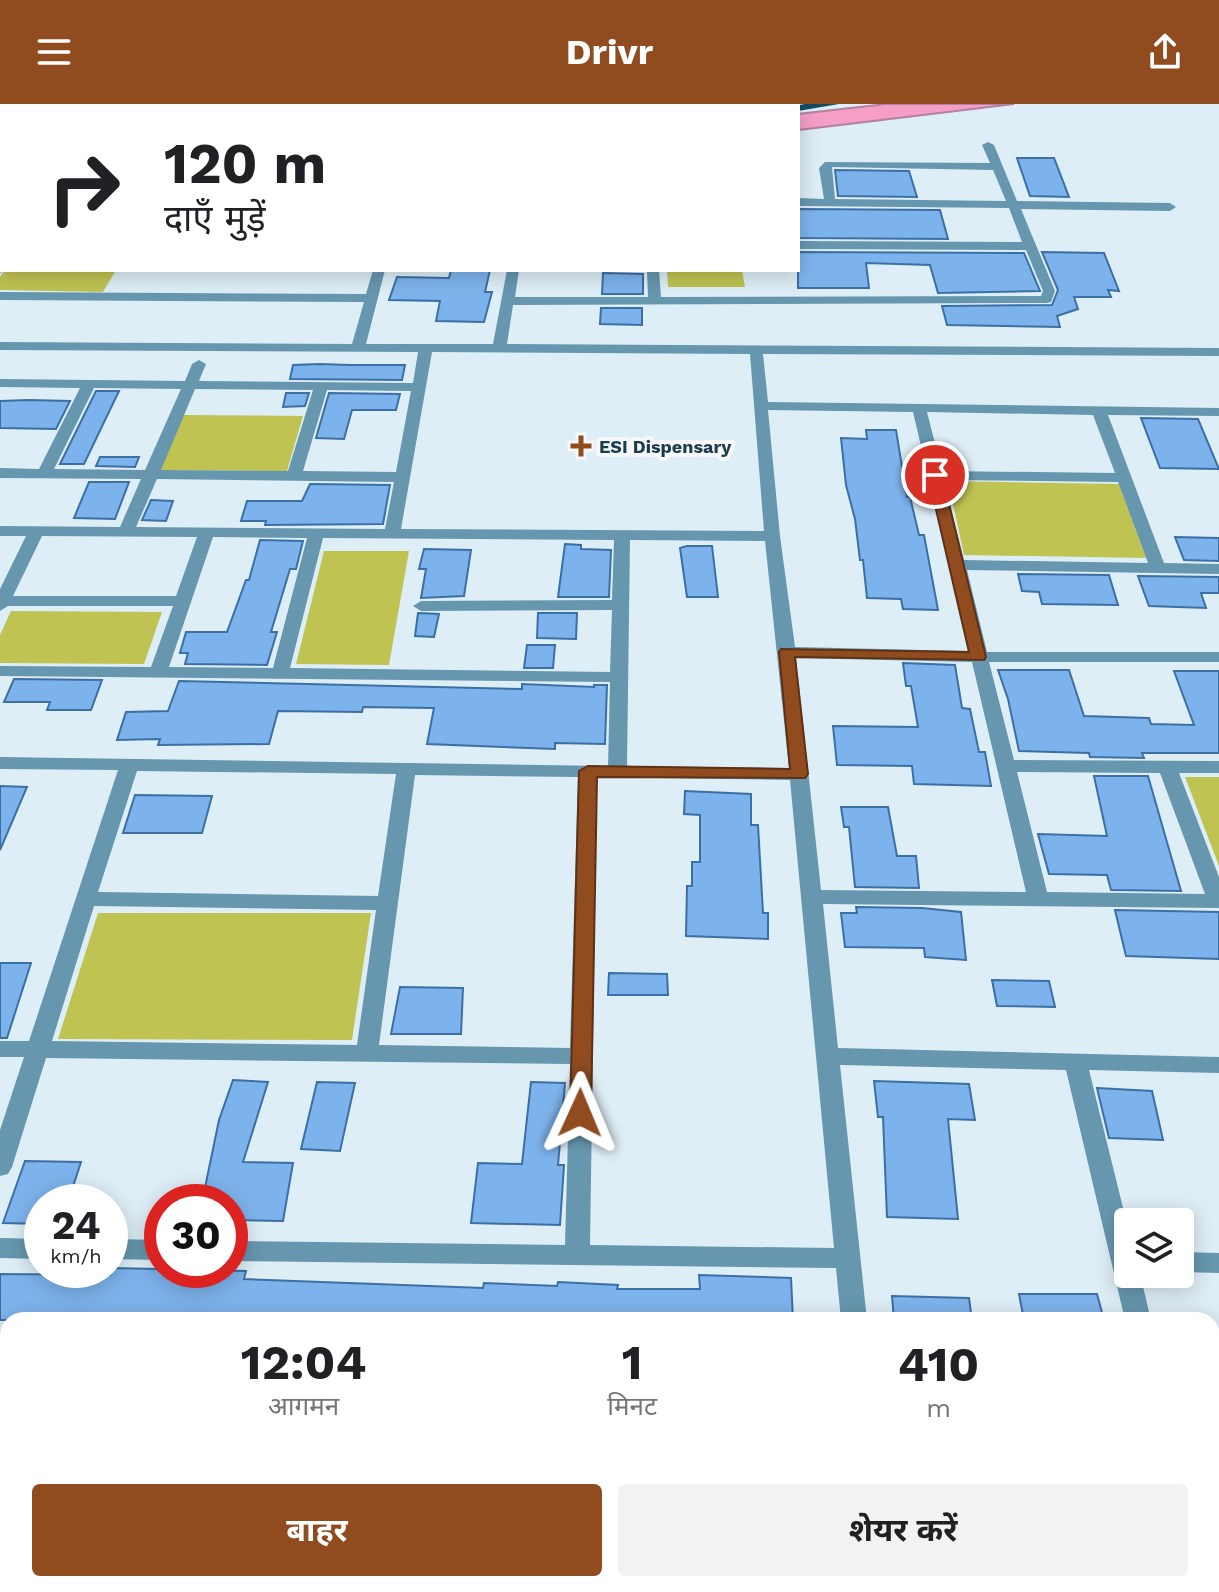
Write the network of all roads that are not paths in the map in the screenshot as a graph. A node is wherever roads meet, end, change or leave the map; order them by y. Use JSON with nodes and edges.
{"nodes":[{"id":1,"x":834,"y":104,"type":"edge"},
{"id":2,"x":800,"y":108,"type":"edge"},
{"id":3,"x":988,"y":145,"type":"dead end"},
{"id":4,"x":996,"y":167,"type":"junction"},
{"id":5,"x":800,"y":202,"type":"edge"},
{"id":6,"x":830,"y":202,"type":"junction"},
{"id":7,"x":1011,"y":204,"type":"junction"},
{"id":8,"x":1170,"y":207,"type":"dead end"},
{"id":9,"x":800,"y":245,"type":"edge"},
{"id":10,"x":1028,"y":246,"type":"junction"},
{"id":11,"x":378,"y":272,"type":"edge"},
{"id":12,"x":513,"y":272,"type":"edge"},
{"id":13,"x":653,"y":272,"type":"edge"},
{"id":14,"x":0,"y":296,"type":"edge"},
{"id":15,"x":372,"y":298,"type":"junction"},
{"id":16,"x":655,"y":300,"type":"junction"},
{"id":17,"x":509,"y":301,"type":"junction"},
{"id":18,"x":0,"y":346,"type":"edge"},
{"id":19,"x":358,"y":347,"type":"junction"},
{"id":20,"x":426,"y":348,"type":"junction"},
{"id":21,"x":499,"y":349,"type":"junction"},
{"id":22,"x":756,"y":349,"type":"junction"},
{"id":23,"x":1215,"y":352,"type":"edge"},
{"id":24,"x":199,"y":364,"type":"dead end"},
{"id":25,"x":1219,"y":368,"type":"edge"},
{"id":26,"x":0,"y":383,"type":"edge"},
{"id":27,"x":89,"y":384,"type":"junction"},
{"id":28,"x":189,"y":385,"type":"junction"},
{"id":29,"x":321,"y":387,"type":"junction"},
{"id":30,"x":419,"y":387,"type":"junction"},
{"id":31,"x":762,"y":406,"type":"junction"},
{"id":32,"x":919,"y":408,"type":"junction"},
{"id":33,"x":1099,"y":411,"type":"junction"},
{"id":34,"x":1219,"y":412,"type":"edge"},
{"id":35,"x":0,"y":473,"type":"edge"},
{"id":36,"x":44,"y":474,"type":"junction"},
{"id":37,"x":151,"y":475,"type":"junction"},
{"id":38,"x":935,"y":475,"type":"junction"},
{"id":39,"x":294,"y":476,"type":"junction"},
{"id":40,"x":402,"y":477,"type":"junction"},
{"id":41,"x":1125,"y":478,"type":"junction"},
{"id":42,"x":0,"y":531,"type":"edge"},
{"id":43,"x":36,"y":531,"type":"junction"},
{"id":44,"x":126,"y":532,"type":"junction"},
{"id":45,"x":207,"y":532,"type":"junction"},
{"id":46,"x":316,"y":533,"type":"junction"},
{"id":47,"x":392,"y":533,"type":"junction"},
{"id":48,"x":622,"y":535,"type":"junction"},
{"id":49,"x":772,"y":536,"type":"junction"},
{"id":50,"x":956,"y":565,"type":"junction"},
{"id":51,"x":1158,"y":568,"type":"junction"},
{"id":52,"x":1219,"y":569,"type":"edge"},
{"id":53,"x":183,"y":601,"type":"junction"},
{"id":54,"x":1,"y":603,"type":"edge"},
{"id":55,"x":621,"y":605,"type":"junction"},
{"id":56,"x":421,"y":606,"type":"dead end"},
{"id":57,"x":787,"y":652,"type":"junction"},
{"id":58,"x":978,"y":657,"type":"junction"},
{"id":59,"x":1219,"y":657,"type":"edge"},
{"id":60,"x":0,"y":671,"type":"edge"},
{"id":61,"x":158,"y":673,"type":"junction"},
{"id":62,"x":280,"y":674,"type":"junction"},
{"id":63,"x":619,"y":677,"type":"junction"},
{"id":64,"x":0,"y":763,"type":"edge"},
{"id":65,"x":129,"y":765,"type":"junction"},
{"id":66,"x":1005,"y":766,"type":"junction"},
{"id":67,"x":1167,"y":767,"type":"junction"},
{"id":68,"x":1219,"y":767,"type":"edge"},
{"id":69,"x":406,"y":769,"type":"junction"},
{"id":70,"x":588,"y":771,"type":"junction"},
{"id":71,"x":617,"y":772,"type":"junction"},
{"id":72,"x":799,"y":774,"type":"junction"},
{"id":73,"x":811,"y":897,"type":"junction"},
{"id":74,"x":86,"y":899,"type":"junction"},
{"id":75,"x":1038,"y":899,"type":"junction"},
{"id":76,"x":1218,"y":901,"type":"edge"},
{"id":77,"x":387,"y":903,"type":"junction"},
{"id":78,"x":0,"y":1049,"type":"edge"},
{"id":79,"x":38,"y":1049,"type":"junction"},
{"id":80,"x":367,"y":1053,"type":"junction"},
{"id":81,"x":582,"y":1056,"type":"junction"},
{"id":82,"x":827,"y":1056,"type":"junction"},
{"id":83,"x":1075,"y":1061,"type":"junction"},
{"id":84,"x":1219,"y":1065,"type":"edge"},
{"id":85,"x":0,"y":1167,"type":"edge"},
{"id":86,"x":1114,"y":1214,"type":"edge"},
{"id":87,"x":0,"y":1248,"type":"edge"},
{"id":88,"x":24,"y":1249,"type":"edge"},
{"id":89,"x":248,"y":1251,"type":"edge"},
{"id":90,"x":577,"y":1255,"type":"junction"},
{"id":91,"x":848,"y":1258,"type":"junction"},
{"id":92,"x":1194,"y":1262,"type":"edge"},
{"id":93,"x":1219,"y":1263,"type":"edge"},
{"id":94,"x":1131,"y":1288,"type":"edge"},
{"id":95,"x":853,"y":1312,"type":"edge"},
{"id":96,"x":1136,"y":1312,"type":"edge"}],
"edges":[{"from":1,"to":2,"type":"main road"},
{"from":3,"to":4,"type":"street"},
{"from":4,"to":6,"type":"street"},
{"from":4,"to":7,"type":"street"},
{"from":5,"to":6,"type":"street"},
{"from":6,"to":7,"type":"street"},
{"from":7,"to":8,"type":"street"},
{"from":7,"to":10,"type":"street"},
{"from":9,"to":10,"type":"street"},
{"from":10,"to":16,"type":"street"},
{"from":11,"to":15,"type":"street"},
{"from":12,"to":17,"type":"street"},
{"from":13,"to":16,"type":"street"},
{"from":14,"to":15,"type":"street"},
{"from":15,"to":19,"type":"street"},
{"from":16,"to":17,"type":"street"},
{"from":17,"to":21,"type":"street"},
{"from":18,"to":19,"type":"street"},
{"from":19,"to":20,"type":"street"},
{"from":20,"to":21,"type":"street"},
{"from":20,"to":30,"type":"street"},
{"from":21,"to":22,"type":"street"},
{"from":22,"to":23,"type":"street"},
{"from":22,"to":31,"type":"street"},
{"from":23,"to":25,"type":"street"},
{"from":24,"to":28,"type":"street"},
{"from":26,"to":27,"type":"street"},
{"from":27,"to":28,"type":"street"},
{"from":27,"to":36,"type":"street"},
{"from":28,"to":29,"type":"street"},
{"from":28,"to":37,"type":"street"},
{"from":29,"to":30,"type":"street"},
{"from":29,"to":39,"type":"street"},
{"from":30,"to":40,"type":"street"},
{"from":31,"to":32,"type":"street"},
{"from":31,"to":49,"type":"street"},
{"from":32,"to":33,"type":"street"},
{"from":32,"to":38,"type":"street"},
{"from":33,"to":34,"type":"street"},
{"from":33,"to":41,"type":"street"},
{"from":35,"to":36,"type":"street"},
{"from":36,"to":37,"type":"street"},
{"from":37,"to":39,"type":"street"},
{"from":37,"to":44,"type":"street"},
{"from":38,"to":41,"type":"street"},
{"from":38,"to":50,"type":"street"},
{"from":39,"to":40,"type":"street"},
{"from":40,"to":47,"type":"street"},
{"from":41,"to":51,"type":"street"},
{"from":42,"to":43,"type":"street"},
{"from":43,"to":44,"type":"street"},
{"from":43,"to":54,"type":"street"},
{"from":44,"to":45,"type":"street"},
{"from":45,"to":46,"type":"street"},
{"from":45,"to":53,"type":"street"},
{"from":46,"to":47,"type":"street"},
{"from":46,"to":62,"type":"street"},
{"from":47,"to":48,"type":"street"},
{"from":48,"to":49,"type":"street"},
{"from":48,"to":55,"type":"street"},
{"from":49,"to":57,"type":"street"},
{"from":50,"to":51,"type":"street"},
{"from":50,"to":58,"type":"street"},
{"from":51,"to":52,"type":"street"},
{"from":53,"to":54,"type":"street"},
{"from":53,"to":61,"type":"street"},
{"from":55,"to":56,"type":"street"},
{"from":55,"to":63,"type":"street"},
{"from":57,"to":58,"type":"street"},
{"from":57,"to":72,"type":"street"},
{"from":58,"to":59,"type":"street"},
{"from":58,"to":66,"type":"street"},
{"from":60,"to":61,"type":"street"},
{"from":61,"to":62,"type":"street"},
{"from":62,"to":63,"type":"street"},
{"from":63,"to":71,"type":"street"},
{"from":64,"to":65,"type":"street"},
{"from":65,"to":69,"type":"street"},
{"from":65,"to":74,"type":"street"},
{"from":66,"to":67,"type":"street"},
{"from":66,"to":75,"type":"street"},
{"from":67,"to":68,"type":"street"},
{"from":67,"to":76,"type":"street"},
{"from":69,"to":70,"type":"street"},
{"from":69,"to":77,"type":"street"},
{"from":70,"to":71,"type":"street"},
{"from":70,"to":81,"type":"street"},
{"from":71,"to":72,"type":"street"},
{"from":72,"to":73,"type":"street"},
{"from":73,"to":75,"type":"street"},
{"from":73,"to":82,"type":"street"},
{"from":74,"to":77,"type":"street"},
{"from":74,"to":79,"type":"street"},
{"from":75,"to":76,"type":"street"},
{"from":77,"to":80,"type":"street"},
{"from":78,"to":79,"type":"street"},
{"from":79,"to":80,"type":"street"},
{"from":79,"to":85,"type":"street"},
{"from":80,"to":81,"type":"street"},
{"from":81,"to":90,"type":"street"},
{"from":82,"to":83,"type":"street"},
{"from":82,"to":91,"type":"street"},
{"from":83,"to":84,"type":"street"},
{"from":83,"to":86,"type":"street"},
{"from":87,"to":88,"type":"street"},
{"from":89,"to":90,"type":"street"},
{"from":90,"to":91,"type":"street"},
{"from":91,"to":95,"type":"street"},
{"from":92,"to":93,"type":"street"},
{"from":94,"to":96,"type":"street"}]}
